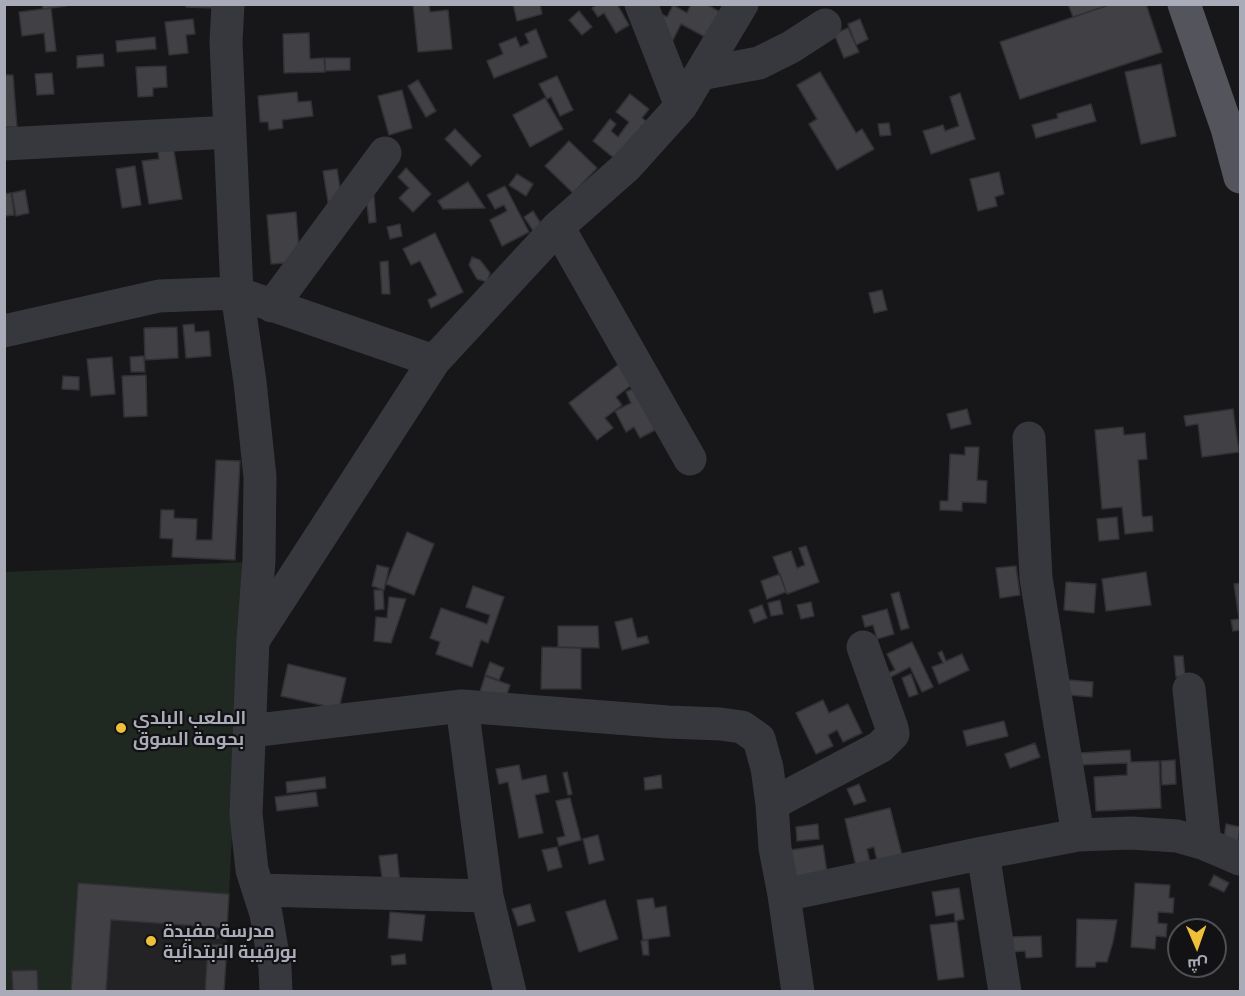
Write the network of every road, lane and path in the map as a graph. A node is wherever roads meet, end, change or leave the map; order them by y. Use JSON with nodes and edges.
{"nodes":[{"id":1,"x":228,"y":4,"type":"edge"},
{"id":2,"x":641,"y":4,"type":"edge"},
{"id":3,"x":742,"y":4,"type":"edge"},
{"id":4,"x":1184,"y":4,"type":"edge"},
{"id":5,"x":825,"y":25,"type":"dead end"},
{"id":6,"x":700,"y":74,"type":"junction"},
{"id":7,"x":681,"y":106,"type":"junction"},
{"id":8,"x":230,"y":132,"type":"junction"},
{"id":9,"x":4,"y":144,"type":"edge"},
{"id":10,"x":385,"y":153,"type":"dead end"},
{"id":11,"x":1240,"y":177,"type":"edge"},
{"id":12,"x":558,"y":227,"type":"junction"},
{"id":13,"x":237,"y":293,"type":"junction"},
{"id":14,"x":272,"y":306,"type":"junction"},
{"id":15,"x":4,"y":331,"type":"edge"},
{"id":16,"x":434,"y":362,"type":"junction"},
{"id":17,"x":1029,"y":438,"type":"dead end"},
{"id":18,"x":690,"y":459,"type":"dead end"},
{"id":19,"x":253,"y":640,"type":"junction"},
{"id":20,"x":863,"y":647,"type":"dead end"},
{"id":21,"x":1189,"y":689,"type":"dead end"},
{"id":22,"x":462,"y":706,"type":"junction"},
{"id":23,"x":250,"y":731,"type":"junction"},
{"id":24,"x":772,"y":804,"type":"junction"},
{"id":25,"x":1078,"y":835,"type":"junction"},
{"id":26,"x":1205,"y":844,"type":"junction"},
{"id":27,"x":983,"y":853,"type":"junction"},
{"id":28,"x":1240,"y":860,"type":"edge"},
{"id":29,"x":259,"y":891,"type":"junction"},
{"id":30,"x":784,"y":895,"type":"junction"},
{"id":31,"x":486,"y":896,"type":"junction"},
{"id":32,"x":270,"y":932,"type":"junction"},
{"id":33,"x":186,"y":936,"type":"dead end"},
{"id":34,"x":276,"y":992,"type":"edge"},
{"id":35,"x":510,"y":992,"type":"edge"},
{"id":36,"x":798,"y":992,"type":"edge"},
{"id":37,"x":1005,"y":992,"type":"edge"}],
"edges":[{"from":1,"to":8,"type":"street"},
{"from":2,"to":7,"type":"street"},
{"from":3,"to":6,"type":"street"},
{"from":4,"to":11,"type":"main road"},
{"from":5,"to":6,"type":"street"},
{"from":6,"to":7,"type":"street"},
{"from":7,"to":12,"type":"street"},
{"from":8,"to":9,"type":"street"},
{"from":8,"to":13,"type":"street"},
{"from":10,"to":14,"type":"street"},
{"from":12,"to":16,"type":"street"},
{"from":12,"to":18,"type":"street"},
{"from":13,"to":14,"type":"street"},
{"from":13,"to":15,"type":"street"},
{"from":13,"to":19,"type":"street"},
{"from":14,"to":16,"type":"street"},
{"from":16,"to":19,"type":"street"},
{"from":17,"to":25,"type":"street"},
{"from":19,"to":23,"type":"street"},
{"from":20,"to":24,"type":"street"},
{"from":21,"to":26,"type":"street"},
{"from":22,"to":23,"type":"street"},
{"from":22,"to":24,"type":"street"},
{"from":22,"to":31,"type":"street"},
{"from":23,"to":29,"type":"street"},
{"from":24,"to":30,"type":"street"},
{"from":25,"to":26,"type":"street"},
{"from":25,"to":27,"type":"street"},
{"from":26,"to":28,"type":"street"},
{"from":27,"to":30,"type":"street"},
{"from":27,"to":37,"type":"street"},
{"from":29,"to":31,"type":"street"},
{"from":29,"to":32,"type":"street"},
{"from":30,"to":36,"type":"street"},
{"from":31,"to":35,"type":"street"},
{"from":32,"to":33,"type":"path"},
{"from":32,"to":34,"type":"street"}]}
